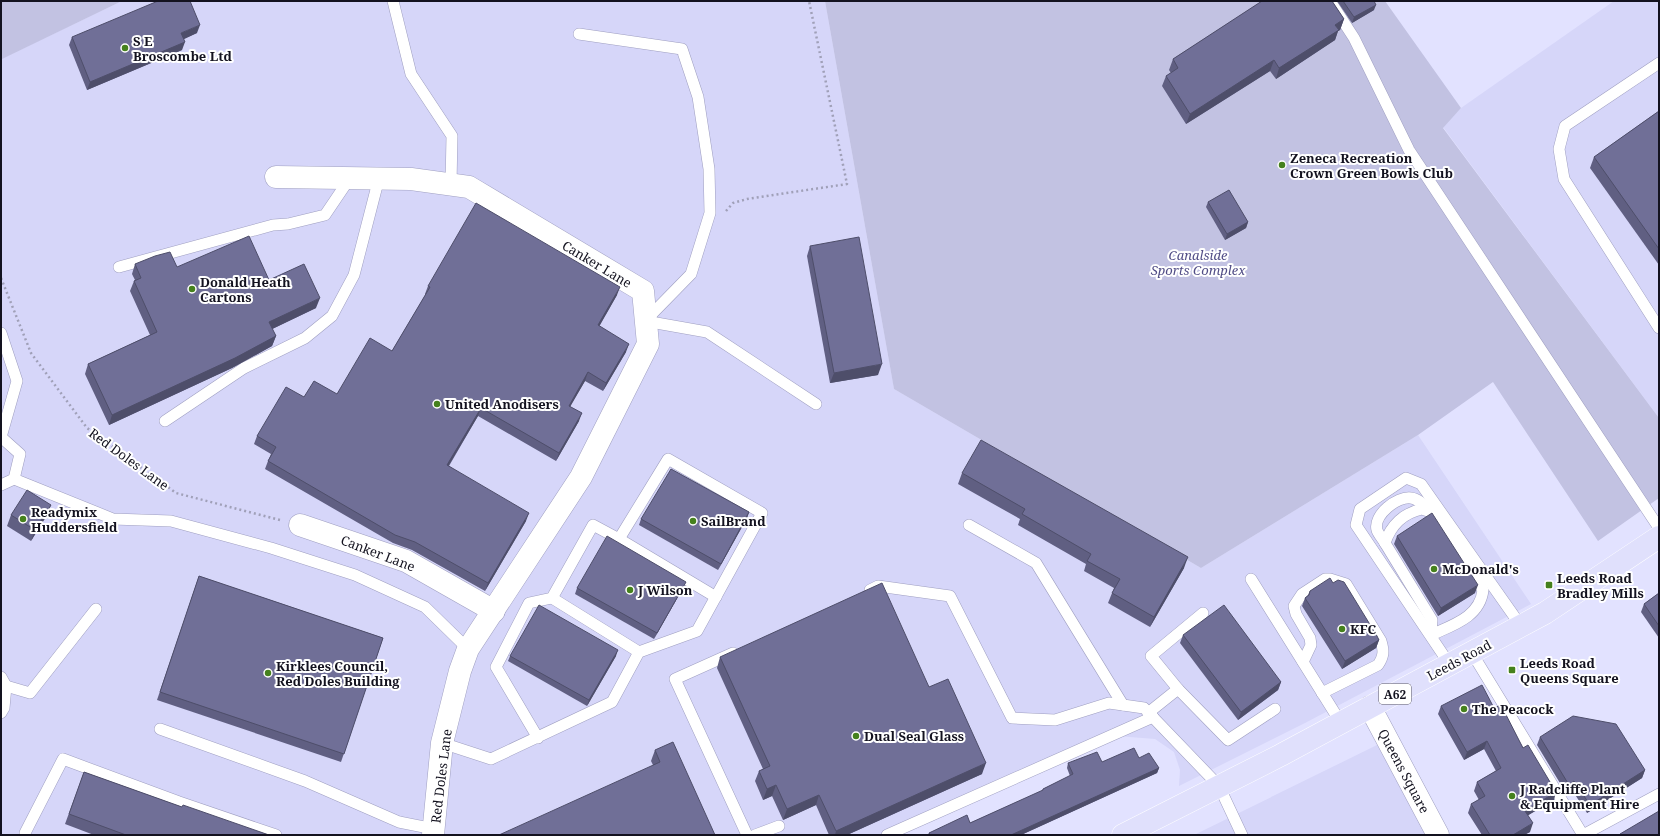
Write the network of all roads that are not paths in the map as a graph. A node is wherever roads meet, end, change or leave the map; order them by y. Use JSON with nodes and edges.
{"nodes":[{"id":1,"x":393,"y":1,"type":"edge"},
{"id":2,"x":1330,"y":1,"type":"edge"},
{"id":3,"x":579,"y":34,"type":"dead end"},
{"id":4,"x":1659,"y":63,"type":"edge"},
{"id":5,"x":276,"y":177,"type":"dead end"},
{"id":6,"x":350,"y":178,"type":"junction"},
{"id":7,"x":379,"y":178,"type":"junction"},
{"id":8,"x":451,"y":184,"type":"junction"},
{"id":9,"x":119,"y":267,"type":"dead end"},
{"id":10,"x":646,"y":321,"type":"junction"},
{"id":11,"x":1659,"y":328,"type":"edge"},
{"id":12,"x":1,"y":333,"type":"edge"},
{"id":13,"x":816,"y":404,"type":"dead end"},
{"id":14,"x":165,"y":421,"type":"dead end"},
{"id":15,"x":1,"y":437,"type":"edge"},
{"id":16,"x":14,"y":479,"type":"junction"},
{"id":17,"x":1,"y":485,"type":"edge"},
{"id":18,"x":1431,"y":512,"type":"junction"},
{"id":19,"x":300,"y":525,"type":"road end"},
{"id":20,"x":969,"y":525,"type":"dead end"},
{"id":21,"x":1659,"y":528,"type":"edge"},
{"id":22,"x":1659,"y":537,"type":"edge"},
{"id":23,"x":619,"y":539,"type":"junction"},
{"id":24,"x":1385,"y":543,"type":"junction"},
{"id":25,"x":1251,"y":579,"type":"dead end"},
{"id":26,"x":1483,"y":590,"type":"junction"},
{"id":27,"x":863,"y":593,"type":"edge"},
{"id":28,"x":716,"y":597,"type":"junction"},
{"id":29,"x":552,"y":598,"type":"junction"},
{"id":30,"x":1502,"y":599,"type":"junction"},
{"id":31,"x":96,"y":609,"type":"dead end"},
{"id":32,"x":494,"y":611,"type":"junction"},
{"id":33,"x":1203,"y":614,"type":"dead end"},
{"id":34,"x":1521,"y":626,"type":"junction"},
{"id":35,"x":1431,"y":635,"type":"junction"},
{"id":36,"x":468,"y":649,"type":"junction"},
{"id":37,"x":740,"y":649,"type":"edge"},
{"id":38,"x":640,"y":652,"type":"junction"},
{"id":39,"x":1472,"y":653,"type":"junction"},
{"id":40,"x":1303,"y":662,"type":"junction"},
{"id":41,"x":1450,"y":664,"type":"junction"},
{"id":42,"x":460,"y":671,"type":"joint"},
{"id":43,"x":4,"y":681,"type":"edge"},
{"id":44,"x":1178,"y":688,"type":"junction"},
{"id":45,"x":1322,"y":693,"type":"junction"},
{"id":46,"x":1123,"y":705,"type":"junction"},
{"id":47,"x":1370,"y":707,"type":"junction"},
{"id":48,"x":1274,"y":710,"type":"dead end"},
{"id":49,"x":1,"y":713,"type":"edge"},
{"id":50,"x":1150,"y":715,"type":"junction"},
{"id":51,"x":1341,"y":723,"type":"junction"},
{"id":52,"x":160,"y":729,"type":"dead end"},
{"id":53,"x":538,"y":738,"type":"junction"},
{"id":54,"x":442,"y":743,"type":"junction"},
{"id":55,"x":1219,"y":786,"type":"junction"},
{"id":56,"x":1659,"y":794,"type":"edge"},
{"id":57,"x":779,"y":826,"type":"dead end"},
{"id":58,"x":433,"y":832,"type":"edge"},
{"id":59,"x":26,"y":833,"type":"dead end"},
{"id":60,"x":276,"y":835,"type":"edge"},
{"id":61,"x":747,"y":835,"type":"edge"},
{"id":62,"x":754,"y":835,"type":"edge"},
{"id":63,"x":887,"y":835,"type":"edge"},
{"id":64,"x":1123,"y":835,"type":"edge"},
{"id":65,"x":1242,"y":835,"type":"edge"},
{"id":66,"x":1438,"y":835,"type":"edge"},
{"id":67,"x":1583,"y":835,"type":"edge"}],
"edges":[{"from":1,"to":8,"type":"lane"},
{"from":2,"to":21,"type":"lane"},
{"from":3,"to":10,"type":"lane"},
{"from":4,"to":11,"type":"lane"},
{"from":5,"to":6,"type":"street","name":"Canker Lane"},
{"from":6,"to":7,"type":"street","name":"Canker Lane"},
{"from":6,"to":9,"type":"lane"},
{"from":7,"to":8,"type":"street","name":"Canker Lane"},
{"from":7,"to":14,"type":"lane"},
{"from":8,"to":10,"type":"street","name":"Canker Lane"},
{"from":10,"to":13,"type":"lane"},
{"from":10,"to":32,"type":"street","name":"Canker Lane"},
{"from":12,"to":15,"type":"lane"},
{"from":15,"to":16,"type":"lane"},
{"from":16,"to":17,"type":"lane"},
{"from":16,"to":36,"type":"lane"},
{"from":18,"to":24,"type":"lane"},
{"from":18,"to":24,"type":"lane"},
{"from":18,"to":26,"type":"lane"},
{"from":19,"to":32,"type":"street","name":"Canker Lane"},
{"from":20,"to":46,"type":"lane"},
{"from":22,"to":34,"type":"main road","name":"Leeds Road","number":"A62"},
{"from":23,"to":28,"type":"lane"},
{"from":23,"to":28,"type":"lane"},
{"from":23,"to":29,"type":"lane"},
{"from":24,"to":35,"type":"lane"},
{"from":25,"to":40,"type":"lane"},
{"from":26,"to":30,"type":"lane"},
{"from":26,"to":35,"type":"lane"},
{"from":27,"to":46,"type":"lane"},
{"from":28,"to":38,"type":"lane"},
{"from":29,"to":38,"type":"lane"},
{"from":29,"to":53,"type":"lane"},
{"from":30,"to":34,"type":"lane"},
{"from":30,"to":35,"type":"lane"},
{"from":31,"to":43,"type":"lane"},
{"from":32,"to":36,"type":"street","name":"Canker Lane"},
{"from":33,"to":44,"type":"lane"},
{"from":34,"to":39,"type":"main road","name":"Leeds Road","number":"A62"},
{"from":35,"to":41,"type":"lane"},
{"from":36,"to":42,"type":"street","name":"Canker Lane"},
{"from":37,"to":61,"type":"lane"},
{"from":38,"to":53,"type":"lane"},
{"from":39,"to":41,"type":"main road","name":"Leeds Road","number":"A62"},
{"from":39,"to":67,"type":"lane"},
{"from":40,"to":45,"type":"lane"},
{"from":40,"to":45,"type":"lane"},
{"from":41,"to":47,"type":"main road","name":"Leeds Road","number":"A62"},
{"from":42,"to":54,"type":"street","name":"Red Doles Lane"},
{"from":43,"to":49,"type":"lane"},
{"from":44,"to":48,"type":"lane"},
{"from":44,"to":50,"type":"lane"},
{"from":45,"to":51,"type":"lane"},
{"from":46,"to":50,"type":"lane"},
{"from":47,"to":51,"type":"main road","name":"Leeds Road","number":"A62"},
{"from":47,"to":66,"type":"street","name":"Queens Square"},
{"from":50,"to":55,"type":"lane"},
{"from":50,"to":63,"type":"lane"},
{"from":51,"to":55,"type":"main road","name":"Leeds Road","number":"A62"},
{"from":52,"to":58,"type":"lane"},
{"from":53,"to":54,"type":"lane"},
{"from":54,"to":58,"type":"street","name":"Red Doles Lane"},
{"from":55,"to":64,"type":"main road","name":"Leeds Road","number":"A62"},
{"from":55,"to":65,"type":"lane"},
{"from":56,"to":67,"type":"lane"},
{"from":57,"to":62,"type":"lane"},
{"from":59,"to":60,"type":"lane"}]}
